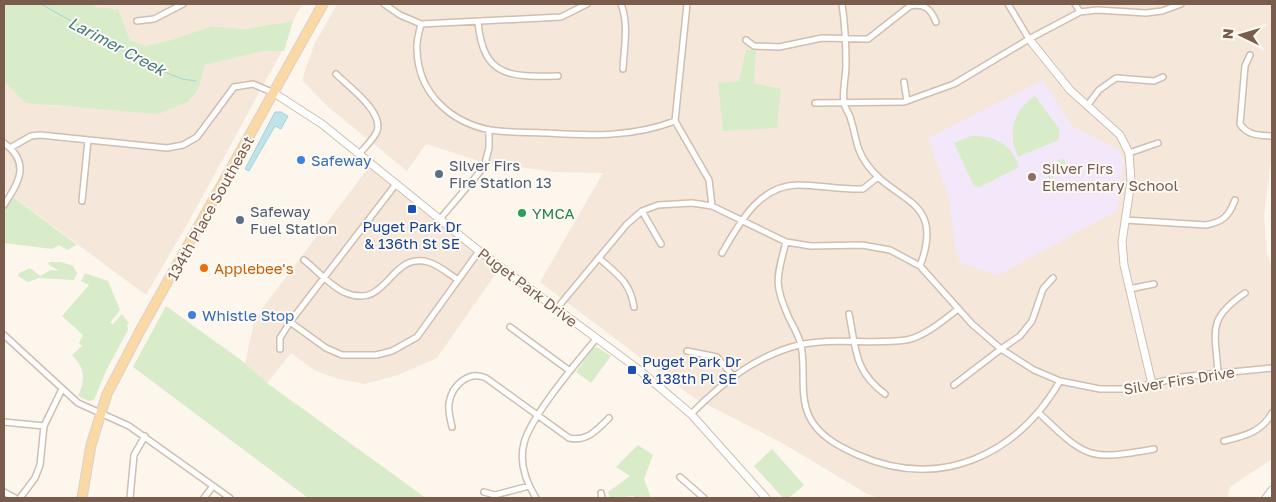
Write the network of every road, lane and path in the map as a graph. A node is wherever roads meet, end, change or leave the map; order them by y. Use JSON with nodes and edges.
{"nodes":[{"id":1,"x":180,"y":4,"type":"edge"},
{"id":2,"x":323,"y":4,"type":"edge"},
{"id":3,"x":384,"y":4,"type":"edge"},
{"id":4,"x":588,"y":4,"type":"edge"},
{"id":5,"x":621,"y":4,"type":"edge"},
{"id":6,"x":687,"y":4,"type":"edge"},
{"id":7,"x":842,"y":4,"type":"edge"},
{"id":8,"x":1008,"y":4,"type":"edge"},
{"id":9,"x":1076,"y":4,"type":"edge"},
{"id":10,"x":1181,"y":4,"type":"edge"},
{"id":11,"x":1174,"y":5,"type":"edge"},
{"id":12,"x":1080,"y":12,"type":"junction"},
{"id":13,"x":137,"y":21,"type":"dead end"},
{"id":14,"x":478,"y":22,"type":"junction"},
{"id":15,"x":936,"y":22,"type":"dead end"},
{"id":16,"x":421,"y":24,"type":"junction"},
{"id":17,"x":845,"y":39,"type":"junction"},
{"id":18,"x":1029,"y":39,"type":"junction"},
{"id":19,"x":746,"y":40,"type":"dead end"},
{"id":20,"x":1250,"y":55,"type":"dead end"},
{"id":21,"x":622,"y":70,"type":"dead end"},
{"id":22,"x":336,"y":74,"type":"dead end"},
{"id":23,"x":558,"y":76,"type":"dead end"},
{"id":24,"x":1163,"y":77,"type":"dead end"},
{"id":25,"x":904,"y":82,"type":"dead end"},
{"id":26,"x":274,"y":93,"type":"junction"},
{"id":27,"x":907,"y":101,"type":"junction"},
{"id":28,"x":844,"y":102,"type":"junction"},
{"id":29,"x":815,"y":103,"type":"dead end"},
{"id":30,"x":1087,"y":106,"type":"junction"},
{"id":31,"x":675,"y":121,"type":"junction"},
{"id":32,"x":489,"y":130,"type":"junction"},
{"id":33,"x":1272,"y":136,"type":"edge"},
{"id":34,"x":88,"y":140,"type":"junction"},
{"id":35,"x":4,"y":143,"type":"edge"},
{"id":36,"x":1158,"y":143,"type":"dead end"},
{"id":37,"x":10,"y":148,"type":"junction"},
{"id":38,"x":360,"y":153,"type":"junction"},
{"id":39,"x":1129,"y":154,"type":"junction"},
{"id":40,"x":878,"y":177,"type":"junction"},
{"id":41,"x":396,"y":184,"type":"junction"},
{"id":42,"x":1235,"y":200,"type":"dead end"},
{"id":43,"x":82,"y":202,"type":"dead end"},
{"id":44,"x":4,"y":204,"type":"edge"},
{"id":45,"x":712,"y":206,"type":"junction"},
{"id":46,"x":642,"y":211,"type":"junction"},
{"id":47,"x":440,"y":219,"type":"junction"},
{"id":48,"x":1125,"y":220,"type":"junction"},
{"id":49,"x":741,"y":221,"type":"junction"},
{"id":50,"x":786,"y":242,"type":"junction"},
{"id":51,"x":661,"y":244,"type":"dead end"},
{"id":52,"x":479,"y":251,"type":"junction"},
{"id":53,"x":722,"y":253,"type":"dead end"},
{"id":54,"x":600,"y":259,"type":"junction"},
{"id":55,"x":304,"y":260,"type":"dead end"},
{"id":56,"x":920,"y":266,"type":"junction"},
{"id":57,"x":324,"y":276,"type":"junction"},
{"id":58,"x":1053,"y":278,"type":"dead end"},
{"id":59,"x":458,"y":280,"type":"junction"},
{"id":60,"x":1154,"y":284,"type":"dead end"},
{"id":61,"x":1129,"y":289,"type":"junction"},
{"id":62,"x":1245,"y":293,"type":"dead end"},
{"id":63,"x":558,"y":307,"type":"junction"},
{"id":64,"x":634,"y":307,"type":"dead end"},
{"id":65,"x":958,"y":309,"type":"junction"},
{"id":66,"x":849,"y":314,"type":"dead end"},
{"id":67,"x":290,"y":322,"type":"junction"},
{"id":68,"x":510,"y":327,"type":"dead end"},
{"id":69,"x":4,"y":335,"type":"edge"},
{"id":70,"x":596,"y":339,"type":"junction"},
{"id":71,"x":854,"y":341,"type":"junction"},
{"id":72,"x":801,"y":344,"type":"junction"},
{"id":73,"x":280,"y":349,"type":"dead end"},
{"id":74,"x":1001,"y":349,"type":"junction"},
{"id":75,"x":687,"y":351,"type":"dead end"},
{"id":76,"x":1272,"y":368,"type":"edge"},
{"id":77,"x":570,"y":372,"type":"junction"},
{"id":78,"x":1218,"y":372,"type":"junction"},
{"id":79,"x":733,"y":376,"type":"junction"},
{"id":80,"x":1060,"y":381,"type":"junction"},
{"id":81,"x":1152,"y":384,"type":"junction"},
{"id":82,"x":954,"y":385,"type":"dead end"},
{"id":83,"x":62,"y":389,"type":"junction"},
{"id":84,"x":885,"y":394,"type":"dead end"},
{"id":85,"x":99,"y":413,"type":"junction"},
{"id":86,"x":1039,"y":413,"type":"junction"},
{"id":87,"x":1272,"y":413,"type":"edge"},
{"id":88,"x":691,"y":414,"type":"junction"},
{"id":89,"x":538,"y":416,"type":"junction"},
{"id":90,"x":609,"y":418,"type":"dead end"},
{"id":91,"x":4,"y":422,"type":"edge"},
{"id":92,"x":44,"y":426,"type":"junction"},
{"id":93,"x":452,"y":426,"type":"dead end"},
{"id":94,"x":145,"y":436,"type":"junction"},
{"id":95,"x":1224,"y":441,"type":"dead end"},
{"id":96,"x":1154,"y":449,"type":"dead end"},
{"id":97,"x":680,"y":477,"type":"dead end"},
{"id":98,"x":213,"y":486,"type":"junction"},
{"id":99,"x":529,"y":486,"type":"junction"},
{"id":100,"x":1272,"y":490,"type":"edge"},
{"id":101,"x":4,"y":492,"type":"edge"},
{"id":102,"x":484,"y":492,"type":"dead end"},
{"id":103,"x":16,"y":498,"type":"edge"},
{"id":104,"x":20,"y":498,"type":"edge"},
{"id":105,"x":82,"y":498,"type":"edge"},
{"id":106,"x":130,"y":498,"type":"edge"},
{"id":107,"x":204,"y":498,"type":"edge"},
{"id":108,"x":230,"y":498,"type":"edge"},
{"id":109,"x":536,"y":498,"type":"edge"},
{"id":110,"x":704,"y":498,"type":"edge"},
{"id":111,"x":766,"y":498,"type":"edge"},
{"id":112,"x":1266,"y":498,"type":"edge"}],
"edges":[{"from":1,"to":13,"type":"street"},
{"from":2,"to":26,"type":"main road","name":"134th Place Southeast"},
{"from":3,"to":16,"type":"street"},
{"from":4,"to":14,"type":"street"},
{"from":5,"to":21,"type":"street"},
{"from":6,"to":31,"type":"street"},
{"from":7,"to":17,"type":"street"},
{"from":8,"to":18,"type":"street"},
{"from":9,"to":12,"type":"street"},
{"from":10,"to":11,"type":"street"},
{"from":11,"to":12,"type":"street"},
{"from":12,"to":18,"type":"street"},
{"from":14,"to":16,"type":"street"},
{"from":14,"to":23,"type":"street"},
{"from":15,"to":17,"type":"street"},
{"from":16,"to":32,"type":"street"},
{"from":17,"to":19,"type":"street"},
{"from":17,"to":28,"type":"street"},
{"from":18,"to":27,"type":"street"},
{"from":18,"to":30,"type":"street"},
{"from":20,"to":33,"type":"street"},
{"from":22,"to":38,"type":"street"},
{"from":24,"to":30,"type":"street"},
{"from":25,"to":27,"type":"street"},
{"from":26,"to":34,"type":"street"},
{"from":26,"to":38,"type":"street","name":"Puget Park Drive"},
{"from":26,"to":85,"type":"main road","name":"134th Place Southeast"},
{"from":27,"to":28,"type":"street"},
{"from":28,"to":29,"type":"street"},
{"from":28,"to":40,"type":"street"},
{"from":30,"to":39,"type":"street"},
{"from":31,"to":32,"type":"street"},
{"from":31,"to":45,"type":"street"},
{"from":32,"to":47,"type":"street"},
{"from":34,"to":37,"type":"street"},
{"from":34,"to":43,"type":"street"},
{"from":35,"to":37,"type":"street"},
{"from":36,"to":39,"type":"street"},
{"from":37,"to":44,"type":"street"},
{"from":38,"to":41,"type":"street","name":"Puget Park Drive"},
{"from":39,"to":48,"type":"street"},
{"from":40,"to":49,"type":"street"},
{"from":40,"to":56,"type":"street"},
{"from":41,"to":47,"type":"street","name":"Puget Park Drive"},
{"from":41,"to":57,"type":"street"},
{"from":42,"to":48,"type":"street"},
{"from":45,"to":46,"type":"street","name":"Silver Firs Drive"},
{"from":45,"to":49,"type":"street","name":"Silver Firs Drive"},
{"from":46,"to":51,"type":"street"},
{"from":46,"to":54,"type":"street","name":"Silver Firs Drive"},
{"from":47,"to":52,"type":"street","name":"Puget Park Drive"},
{"from":48,"to":61,"type":"street"},
{"from":49,"to":50,"type":"street","name":"Silver Firs Drive"},
{"from":49,"to":53,"type":"street"},
{"from":50,"to":56,"type":"street","name":"Silver Firs Drive"},
{"from":50,"to":72,"type":"street"},
{"from":52,"to":59,"type":"street"},
{"from":52,"to":63,"type":"street","name":"Puget Park Drive"},
{"from":54,"to":63,"type":"street","name":"Silver Firs Drive"},
{"from":54,"to":64,"type":"street"},
{"from":55,"to":57,"type":"street"},
{"from":56,"to":65,"type":"street","name":"Silver Firs Drive"},
{"from":57,"to":59,"type":"street"},
{"from":57,"to":67,"type":"street"},
{"from":58,"to":74,"type":"street"},
{"from":59,"to":67,"type":"street"},
{"from":60,"to":61,"type":"street"},
{"from":61,"to":81,"type":"street"},
{"from":62,"to":78,"type":"street"},
{"from":63,"to":70,"type":"street","name":"Puget Park Drive"},
{"from":65,"to":71,"type":"street"},
{"from":65,"to":74,"type":"street","name":"Silver Firs Drive"},
{"from":66,"to":71,"type":"street"},
{"from":67,"to":73,"type":"street"},
{"from":68,"to":77,"type":"street"},
{"from":69,"to":83,"type":"street"},
{"from":70,"to":77,"type":"street"},
{"from":70,"to":88,"type":"street","name":"Puget Park Drive"},
{"from":71,"to":72,"type":"street"},
{"from":71,"to":84,"type":"street"},
{"from":72,"to":79,"type":"street"},
{"from":72,"to":86,"type":"street"},
{"from":74,"to":80,"type":"street","name":"Silver Firs Drive"},
{"from":74,"to":82,"type":"street"},
{"from":75,"to":79,"type":"street"},
{"from":76,"to":78,"type":"street","name":"Silver Firs Drive"},
{"from":77,"to":89,"type":"street"},
{"from":78,"to":81,"type":"street","name":"Silver Firs Drive"},
{"from":79,"to":88,"type":"street"},
{"from":80,"to":81,"type":"street","name":"Silver Firs Drive"},
{"from":80,"to":86,"type":"street"},
{"from":83,"to":85,"type":"street"},
{"from":83,"to":92,"type":"street"},
{"from":85,"to":94,"type":"street"},
{"from":85,"to":105,"type":"main road","name":"134th Place Southeast"},
{"from":86,"to":96,"type":"street"},
{"from":87,"to":95,"type":"street"},
{"from":88,"to":111,"type":"street","name":"Puget Park Drive"},
{"from":89,"to":90,"type":"street"},
{"from":89,"to":93,"type":"street"},
{"from":89,"to":99,"type":"street"},
{"from":91,"to":92,"type":"street"},
{"from":92,"to":104,"type":"street"},
{"from":94,"to":98,"type":"street"},
{"from":94,"to":106,"type":"street"},
{"from":97,"to":110,"type":"street"},
{"from":98,"to":107,"type":"street"},
{"from":98,"to":108,"type":"street"},
{"from":99,"to":102,"type":"street"},
{"from":99,"to":109,"type":"street"},
{"from":100,"to":112,"type":"street"},
{"from":101,"to":103,"type":"street"}]}
